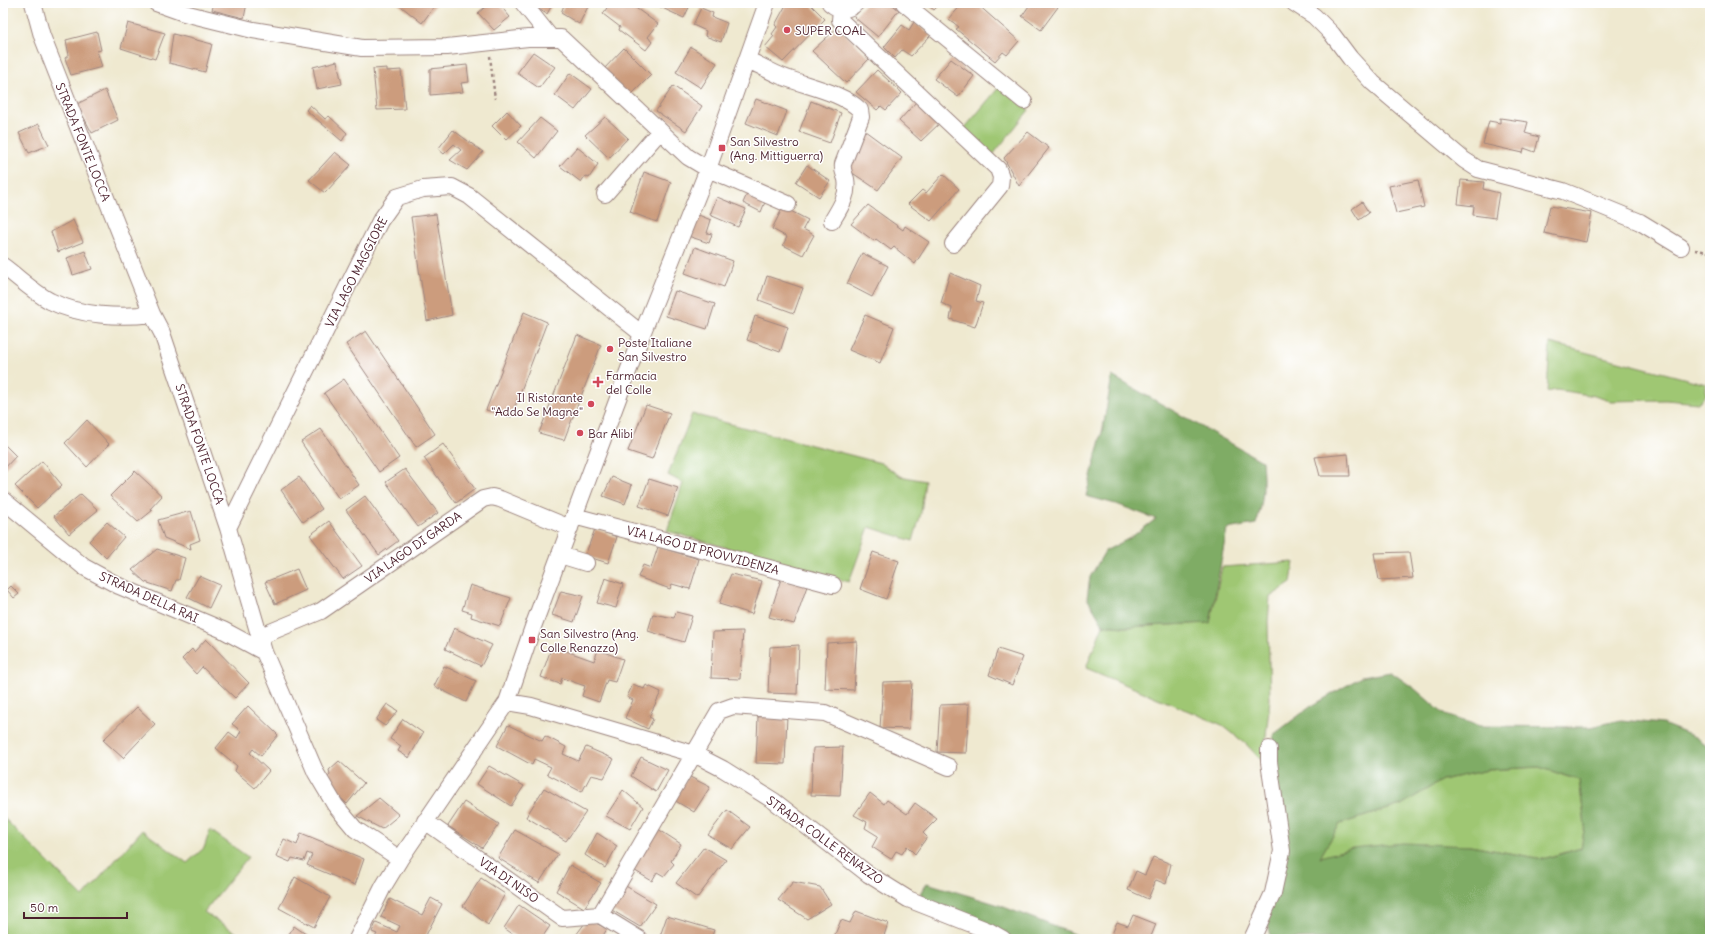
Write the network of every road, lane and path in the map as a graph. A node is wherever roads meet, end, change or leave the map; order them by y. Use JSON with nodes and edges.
{"nodes":[{"id":1,"x":33,"y":3,"type":"edge"},
{"id":2,"x":156,"y":3,"type":"edge"},
{"id":3,"x":522,"y":3,"type":"edge"},
{"id":4,"x":767,"y":3,"type":"edge"},
{"id":5,"x":856,"y":3,"type":"edge"},
{"id":6,"x":904,"y":3,"type":"edge"},
{"id":7,"x":1294,"y":3,"type":"edge"},
{"id":8,"x":836,"y":6,"type":"edge"},
{"id":9,"x":551,"y":38,"type":"junction"},
{"id":10,"x":488,"y":42,"type":"junction"},
{"id":11,"x":747,"y":60,"type":"junction"},
{"id":12,"x":495,"y":99,"type":"dead end"},
{"id":13,"x":1024,"y":102,"type":"dead end"},
{"id":14,"x":660,"y":131,"type":"junction"},
{"id":15,"x":708,"y":169,"type":"junction"},
{"id":16,"x":605,"y":194,"type":"dead end"},
{"id":17,"x":788,"y":204,"type":"dead end"},
{"id":18,"x":832,"y":221,"type":"dead end"},
{"id":19,"x":953,"y":244,"type":"dead end"},
{"id":20,"x":1682,"y":246,"type":"dead end"},
{"id":21,"x":3,"y":266,"type":"edge"},
{"id":22,"x":152,"y":314,"type":"junction"},
{"id":23,"x":642,"y":334,"type":"junction"},
{"id":24,"x":3,"y":500,"type":"edge"},
{"id":25,"x":572,"y":522,"type":"junction"},
{"id":26,"x":228,"y":528,"type":"junction"},
{"id":27,"x":560,"y":555,"type":"junction"},
{"id":28,"x":586,"y":563,"type":"dead end"},
{"id":29,"x":833,"y":585,"type":"dead end"},
{"id":30,"x":261,"y":636,"type":"junction"},
{"id":31,"x":264,"y":652,"type":"junction"},
{"id":32,"x":507,"y":702,"type":"junction"},
{"id":33,"x":1269,"y":749,"type":"dead end"},
{"id":34,"x":694,"y":754,"type":"junction"},
{"id":35,"x":949,"y":767,"type":"dead end"},
{"id":36,"x":426,"y":821,"type":"junction"},
{"id":37,"x":400,"y":859,"type":"junction"},
{"id":38,"x":600,"y":915,"type":"junction"},
{"id":39,"x":357,"y":939,"type":"edge"},
{"id":40,"x":639,"y":939,"type":"edge"},
{"id":41,"x":1003,"y":939,"type":"edge"},
{"id":42,"x":1252,"y":939,"type":"edge"}],
"edges":[{"from":1,"to":22,"type":"street","name":"STRADA FONTE LOCCA"},
{"from":2,"to":10,"type":"street"},
{"from":3,"to":9,"type":"street"},
{"from":4,"to":11,"type":"street"},
{"from":5,"to":8,"type":"street"},
{"from":6,"to":13,"type":"street"},
{"from":7,"to":20,"type":"street"},
{"from":8,"to":19,"type":"street"},
{"from":9,"to":10,"type":"street"},
{"from":9,"to":14,"type":"street"},
{"from":10,"to":12,"type":"path"},
{"from":11,"to":15,"type":"street"},
{"from":11,"to":18,"type":"street"},
{"from":14,"to":15,"type":"street"},
{"from":14,"to":16,"type":"street"},
{"from":15,"to":17,"type":"street"},
{"from":15,"to":23,"type":"street"},
{"from":21,"to":22,"type":"street"},
{"from":22,"to":26,"type":"street","name":"STRADA FONTE LOCCA"},
{"from":23,"to":25,"type":"street"},
{"from":23,"to":26,"type":"street","name":"VIA LAGO MAGGIORE"},
{"from":24,"to":31,"type":"street","name":"STRADA DELLA RAI"},
{"from":25,"to":27,"type":"street"},
{"from":25,"to":29,"type":"street","name":"VIA LAGO DI PROVVIDENZA"},
{"from":25,"to":30,"type":"street","name":"VIA LAGO DI GARDA"},
{"from":26,"to":30,"type":"street","name":"STRADA FONTE LOCCA"},
{"from":27,"to":28,"type":"street"},
{"from":27,"to":32,"type":"street"},
{"from":30,"to":31,"type":"street","name":"STRADA FONTE LOCCA"},
{"from":31,"to":37,"type":"street","name":"STRADA FONTE LOCCA"},
{"from":32,"to":34,"type":"street","name":"STRADA COLLE RENAZZO"},
{"from":32,"to":36,"type":"street"},
{"from":33,"to":42,"type":"street"},
{"from":34,"to":35,"type":"street"},
{"from":34,"to":38,"type":"street"},
{"from":34,"to":41,"type":"street","name":"STRADA COLLE RENAZZO"},
{"from":36,"to":37,"type":"street"},
{"from":36,"to":38,"type":"street","name":"VIA DI NISO"},
{"from":37,"to":39,"type":"street"},
{"from":38,"to":40,"type":"street"}]}
